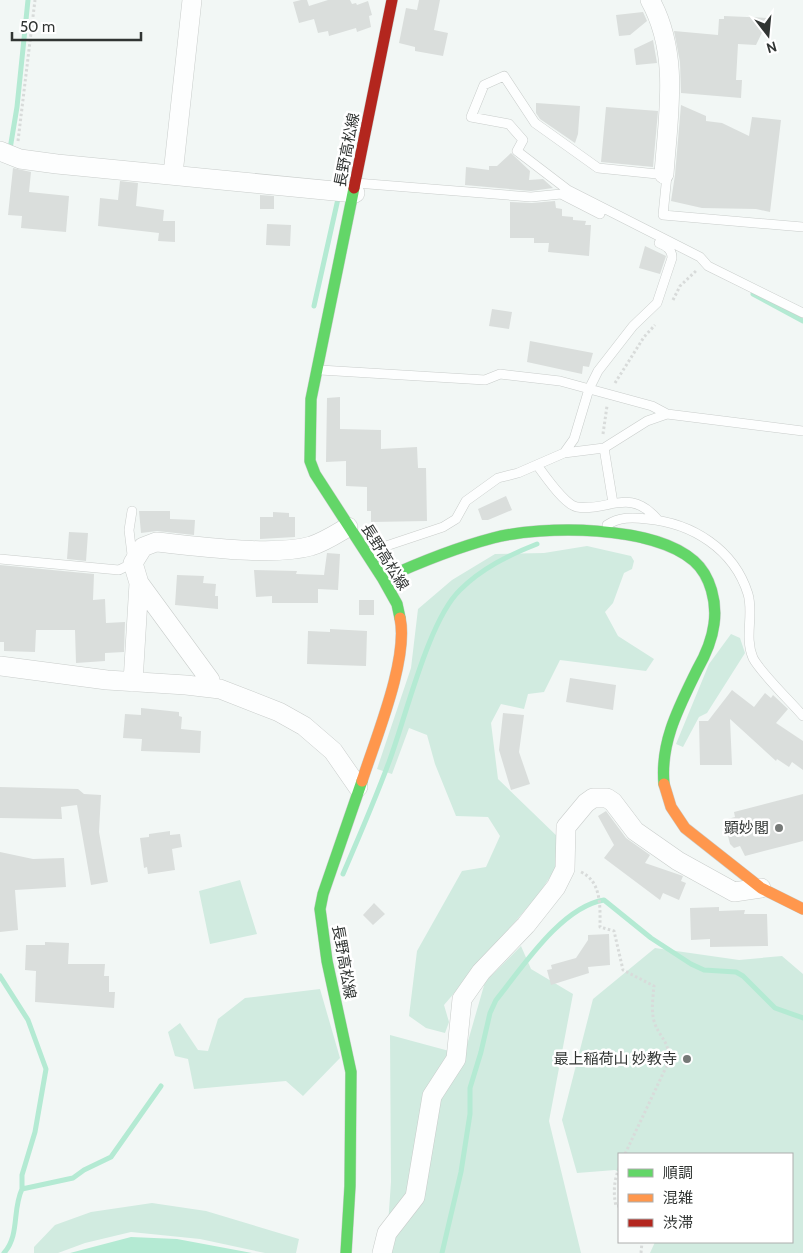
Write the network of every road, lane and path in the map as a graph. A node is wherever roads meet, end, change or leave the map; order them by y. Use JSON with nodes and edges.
{"nodes":[{"id":1,"x":35,"y":0,"type":"edge"},
{"id":2,"x":192,"y":0,"type":"edge"},
{"id":3,"x":392,"y":0,"type":"edge"},
{"id":4,"x":650,"y":0,"type":"edge"},
{"id":5,"x":7,"y":154,"type":"edge"},
{"id":6,"x":173,"y":174,"type":"junction"},
{"id":7,"x":664,"y":174,"type":"junction"},
{"id":8,"x":347,"y":190,"type":"junction"},
{"id":9,"x":622,"y":222,"type":"junction"},
{"id":10,"x":803,"y":227,"type":"edge"},
{"id":11,"x":705,"y":263,"type":"junction"},
{"id":12,"x":668,"y":308,"type":"dead end"},
{"id":13,"x":803,"y":313,"type":"edge"},
{"id":14,"x":658,"y":322,"type":"dead end"},
{"id":15,"x":317,"y":370,"type":"junction"},
{"id":16,"x":589,"y":389,"type":"junction"},
{"id":17,"x":611,"y":394,"type":"junction"},
{"id":18,"x":667,"y":414,"type":"junction"},
{"id":19,"x":803,"y":432,"type":"edge"},
{"id":20,"x":604,"y":448,"type":"junction"},
{"id":21,"x":564,"y":453,"type":"junction"},
{"id":22,"x":537,"y":465,"type":"junction"},
{"id":23,"x":613,"y":502,"type":"junction"},
{"id":24,"x":132,"y":511,"type":"dead end"},
{"id":25,"x":658,"y":520,"type":"junction"},
{"id":26,"x":348,"y":527,"type":"junction"},
{"id":27,"x":598,"y":531,"type":"junction"},
{"id":28,"x":365,"y":552,"type":"junction"},
{"id":29,"x":0,"y":559,"type":"edge"},
{"id":30,"x":133,"y":563,"type":"junction"},
{"id":31,"x":383,"y":579,"type":"junction"},
{"id":32,"x":139,"y":583,"type":"junction"},
{"id":33,"x":0,"y":666,"type":"edge"},
{"id":34,"x":133,"y":682,"type":"junction"},
{"id":35,"x":211,"y":688,"type":"junction"},
{"id":36,"x":803,"y":716,"type":"edge"},
{"id":37,"x":358,"y":787,"type":"junction"},
{"id":38,"x":565,"y":864,"type":"junction"},
{"id":39,"x":761,"y":888,"type":"junction"},
{"id":40,"x":803,"y":909,"type":"edge"},
{"id":41,"x":625,"y":1153,"type":"edge"},
{"id":42,"x":618,"y":1170,"type":"edge"},
{"id":43,"x":618,"y":1206,"type":"edge"},
{"id":44,"x":346,"y":1253,"type":"edge"},
{"id":45,"x":382,"y":1253,"type":"edge"}],
"edges":[{"from":1,"to":5,"type":"path"},
{"from":2,"to":6,"type":"street"},
{"from":3,"to":8,"type":"main road","name":"長野高松線"},
{"from":4,"to":7,"type":"street"},
{"from":5,"to":6,"type":"street"},
{"from":6,"to":8,"type":"street"},
{"from":7,"to":9,"type":"lane"},
{"from":7,"to":10,"type":"lane"},
{"from":8,"to":9,"type":"lane"},
{"from":8,"to":15,"type":"main road","name":"長野高松線"},
{"from":9,"to":11,"type":"lane"},
{"from":9,"to":16,"type":"lane"},
{"from":11,"to":12,"type":"path"},
{"from":11,"to":13,"type":"lane"},
{"from":14,"to":17,"type":"path"},
{"from":15,"to":16,"type":"lane"},
{"from":15,"to":26,"type":"main road","name":"長野高松線"},
{"from":16,"to":17,"type":"lane"},
{"from":16,"to":21,"type":"lane"},
{"from":17,"to":18,"type":"lane"},
{"from":17,"to":20,"type":"path"},
{"from":18,"to":19,"type":"lane"},
{"from":18,"to":20,"type":"lane"},
{"from":20,"to":21,"type":"lane"},
{"from":20,"to":23,"type":"lane"},
{"from":21,"to":22,"type":"lane"},
{"from":22,"to":23,"type":"lane"},
{"from":22,"to":28,"type":"lane"},
{"from":23,"to":25,"type":"lane"},
{"from":24,"to":30,"type":"lane"},
{"from":25,"to":27,"type":"lane"},
{"from":25,"to":36,"type":"lane"},
{"from":26,"to":28,"type":"main road","name":"長野高松線"},
{"from":26,"to":30,"type":"street"},
{"from":27,"to":31,"type":"main road"},
{"from":27,"to":39,"type":"main road"},
{"from":28,"to":31,"type":"main road","name":"長野高松線"},
{"from":29,"to":30,"type":"lane"},
{"from":30,"to":32,"type":"street"},
{"from":31,"to":37,"type":"main road","name":"長野高松線"},
{"from":32,"to":34,"type":"street"},
{"from":32,"to":35,"type":"street"},
{"from":33,"to":34,"type":"street"},
{"from":34,"to":35,"type":"street"},
{"from":35,"to":37,"type":"street"},
{"from":37,"to":44,"type":"main road","name":"長野高松線"},
{"from":38,"to":39,"type":"street"},
{"from":38,"to":41,"type":"path"},
{"from":38,"to":45,"type":"street"},
{"from":39,"to":40,"type":"main road"},
{"from":42,"to":43,"type":"path"}]}
